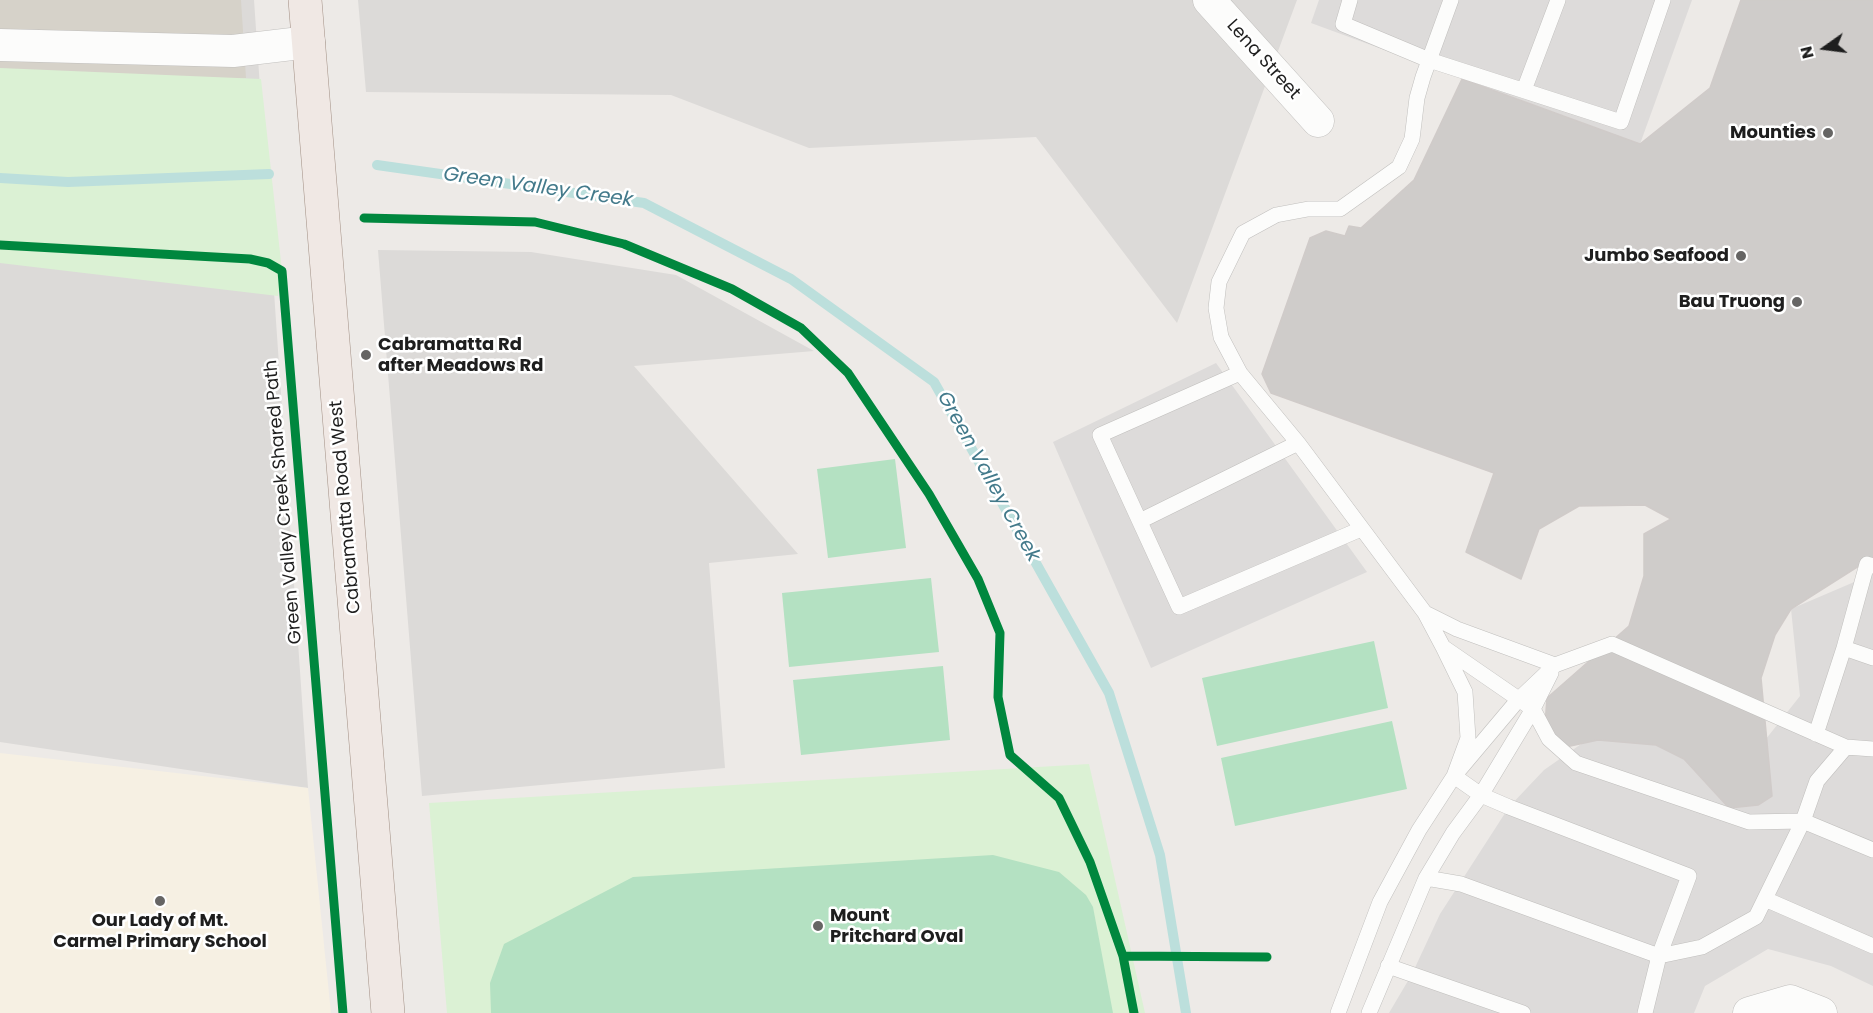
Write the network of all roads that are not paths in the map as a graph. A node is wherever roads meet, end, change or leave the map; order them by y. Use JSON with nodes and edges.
{"nodes":[{"id":1,"x":305,"y":0,"type":"edge"},
{"id":2,"x":1209,"y":0,"type":"edge"},
{"id":3,"x":1350,"y":0,"type":"edge"},
{"id":4,"x":1451,"y":0,"type":"edge"},
{"id":5,"x":1558,"y":0,"type":"edge"},
{"id":6,"x":1664,"y":0,"type":"edge"},
{"id":7,"x":309,"y":42,"type":"junction"},
{"id":8,"x":0,"y":45,"type":"edge"},
{"id":9,"x":1430,"y":60,"type":"junction"},
{"id":10,"x":1524,"y":90,"type":"junction"},
{"id":11,"x":1318,"y":121,"type":"dead end"},
{"id":12,"x":1240,"y":373,"type":"junction"},
{"id":13,"x":1298,"y":444,"type":"junction"},
{"id":14,"x":1140,"y":521,"type":"junction"},
{"id":15,"x":1361,"y":529,"type":"junction"},
{"id":16,"x":1873,"y":566,"type":"edge"},
{"id":17,"x":1425,"y":613,"type":"junction"},
{"id":18,"x":1443,"y":647,"type":"junction"},
{"id":19,"x":1844,"y":648,"type":"junction"},
{"id":20,"x":1873,"y":658,"type":"edge"},
{"id":21,"x":1555,"y":665,"type":"junction"},
{"id":22,"x":1518,"y":700,"type":"junction"},
{"id":23,"x":1533,"y":709,"type":"junction"},
{"id":24,"x":1816,"y":734,"type":"junction"},
{"id":25,"x":1846,"y":747,"type":"junction"},
{"id":26,"x":1873,"y":749,"type":"edge"},
{"id":27,"x":1454,"y":776,"type":"junction"},
{"id":28,"x":1481,"y":795,"type":"junction"},
{"id":29,"x":1803,"y":820,"type":"junction"},
{"id":30,"x":1873,"y":850,"type":"edge"},
{"id":31,"x":1426,"y":878,"type":"junction"},
{"id":32,"x":1765,"y":899,"type":"junction"},
{"id":33,"x":1873,"y":946,"type":"edge"},
{"id":34,"x":1659,"y":956,"type":"junction"},
{"id":35,"x":1388,"y":966,"type":"junction"},
{"id":36,"x":388,"y":1013,"type":"edge"},
{"id":37,"x":1338,"y":1013,"type":"edge"},
{"id":38,"x":1369,"y":1013,"type":"edge"},
{"id":39,"x":1523,"y":1013,"type":"edge"},
{"id":40,"x":1646,"y":1013,"type":"edge"},
{"id":41,"x":1749,"y":1013,"type":"edge"},
{"id":42,"x":1821,"y":1013,"type":"edge"}],
"edges":[{"from":1,"to":7,"type":"main road","name":"Cabramatta Road West"},
{"from":2,"to":11,"type":"street","name":"Lena Street"},
{"from":3,"to":9,"type":"lane"},
{"from":4,"to":9,"type":"lane"},
{"from":5,"to":10,"type":"lane"},
{"from":6,"to":10,"type":"lane"},
{"from":7,"to":8,"type":"street"},
{"from":7,"to":36,"type":"main road","name":"Cabramatta Road West"},
{"from":9,"to":10,"type":"lane"},
{"from":9,"to":12,"type":"lane"},
{"from":12,"to":13,"type":"lane"},
{"from":12,"to":14,"type":"lane"},
{"from":13,"to":14,"type":"lane"},
{"from":13,"to":15,"type":"lane"},
{"from":14,"to":15,"type":"lane"},
{"from":15,"to":17,"type":"lane"},
{"from":16,"to":19,"type":"lane"},
{"from":17,"to":18,"type":"lane"},
{"from":17,"to":21,"type":"lane"},
{"from":18,"to":22,"type":"lane"},
{"from":18,"to":27,"type":"lane"},
{"from":19,"to":20,"type":"lane"},
{"from":19,"to":24,"type":"lane"},
{"from":21,"to":22,"type":"lane"},
{"from":21,"to":23,"type":"lane"},
{"from":21,"to":24,"type":"lane"},
{"from":22,"to":23,"type":"lane"},
{"from":22,"to":27,"type":"lane"},
{"from":23,"to":28,"type":"lane"},
{"from":23,"to":29,"type":"lane"},
{"from":24,"to":25,"type":"lane"},
{"from":25,"to":26,"type":"lane"},
{"from":25,"to":29,"type":"lane"},
{"from":27,"to":28,"type":"lane"},
{"from":27,"to":37,"type":"lane"},
{"from":28,"to":31,"type":"lane"},
{"from":28,"to":34,"type":"lane"},
{"from":29,"to":30,"type":"lane"},
{"from":29,"to":32,"type":"lane"},
{"from":31,"to":34,"type":"lane"},
{"from":31,"to":35,"type":"lane"},
{"from":32,"to":33,"type":"lane"},
{"from":32,"to":34,"type":"lane"},
{"from":34,"to":40,"type":"lane"},
{"from":35,"to":38,"type":"lane"},
{"from":35,"to":39,"type":"lane"},
{"from":41,"to":42,"type":"street"}]}
